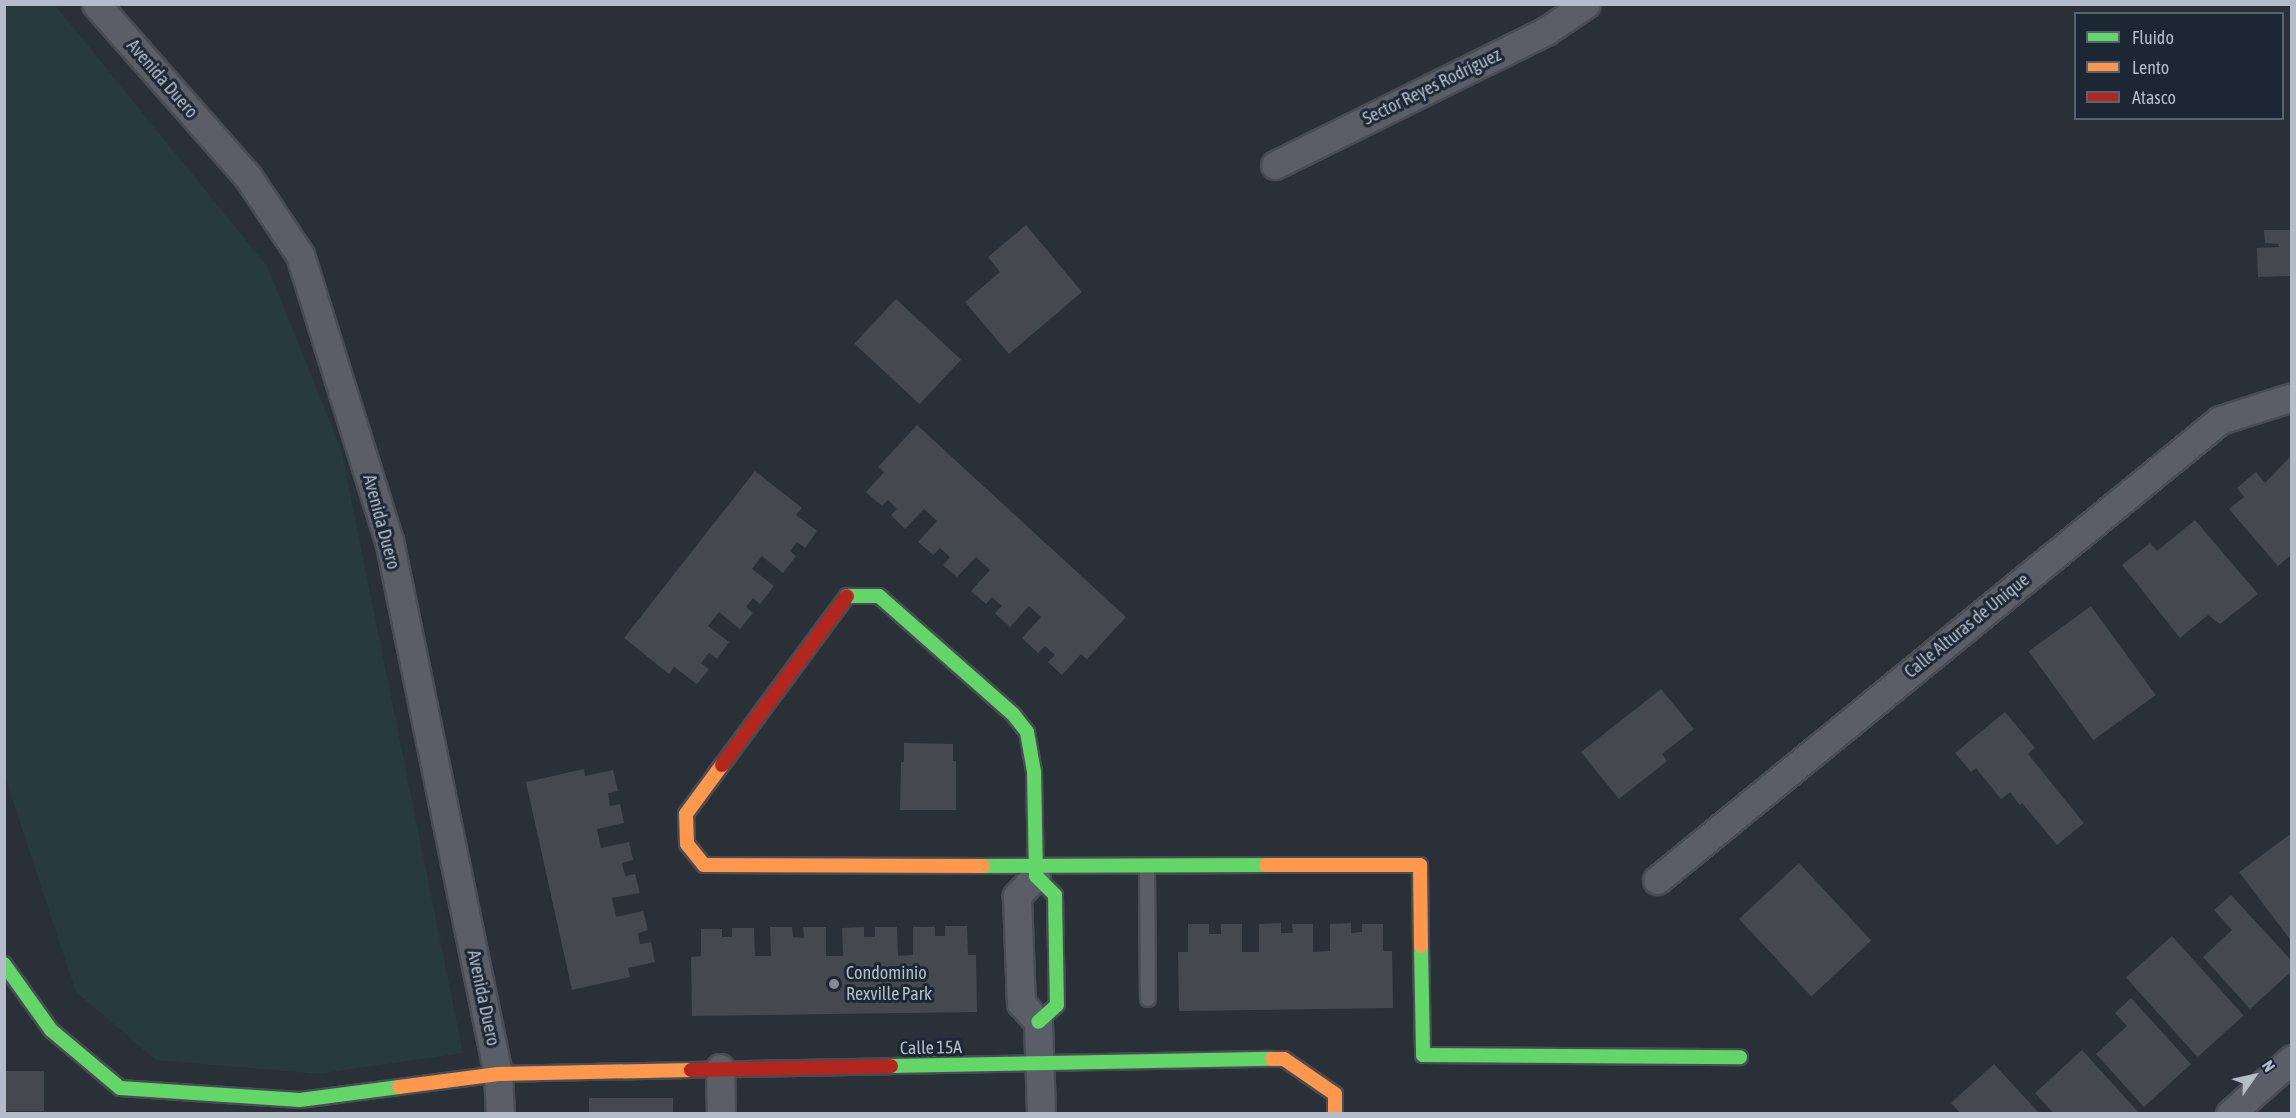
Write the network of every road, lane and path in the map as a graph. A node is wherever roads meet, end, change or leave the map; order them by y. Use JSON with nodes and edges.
{"nodes":[{"id":1,"x":96,"y":4,"type":"edge"},
{"id":2,"x":1586,"y":4,"type":"edge"},
{"id":3,"x":1275,"y":165,"type":"dead end"},
{"id":4,"x":2292,"y":397,"type":"edge"},
{"id":5,"x":1147,"y":866,"type":"junction"},
{"id":6,"x":1036,"y":871,"type":"junction"},
{"id":7,"x":1657,"y":880,"type":"dead end"},
{"id":8,"x":4,"y":964,"type":"edge"},
{"id":9,"x":1148,"y":999,"type":"dead end"},
{"id":10,"x":1038,"y":1022,"type":"junction"},
{"id":11,"x":1740,"y":1057,"type":"dead end"},
{"id":12,"x":2292,"y":1059,"type":"edge"},
{"id":13,"x":1041,"y":1065,"type":"junction"},
{"id":14,"x":720,"y":1068,"type":"junction"},
{"id":15,"x":498,"y":1074,"type":"junction"},
{"id":16,"x":500,"y":1113,"type":"edge"},
{"id":17,"x":721,"y":1113,"type":"edge"},
{"id":18,"x":1041,"y":1113,"type":"edge"},
{"id":19,"x":1335,"y":1113,"type":"edge"},
{"id":20,"x":2230,"y":1113,"type":"edge"}],
"edges":[{"from":1,"to":15,"type":"street","name":"Avenida Duero"},
{"from":2,"to":3,"type":"street","name":"Sector Reyes Rodríguez"},
{"from":4,"to":7,"type":"street","name":"Calle Alturas de Unique"},
{"from":5,"to":6,"type":"street"},
{"from":5,"to":9,"type":"lane"},
{"from":5,"to":11,"type":"street"},
{"from":6,"to":6,"type":"street"},
{"from":6,"to":10,"type":"street"},
{"from":6,"to":10,"type":"street"},
{"from":8,"to":15,"type":"street","name":"Calle 15A"},
{"from":10,"to":13,"type":"street"},
{"from":12,"to":20,"type":"street"},
{"from":13,"to":14,"type":"street","name":"Calle 15A"},
{"from":13,"to":18,"type":"street"},
{"from":13,"to":19,"type":"street","name":"Calle 15A"},
{"from":14,"to":15,"type":"street","name":"Calle 15A"},
{"from":14,"to":17,"type":"street"},
{"from":15,"to":16,"type":"street","name":"Avenida Duero"}]}
